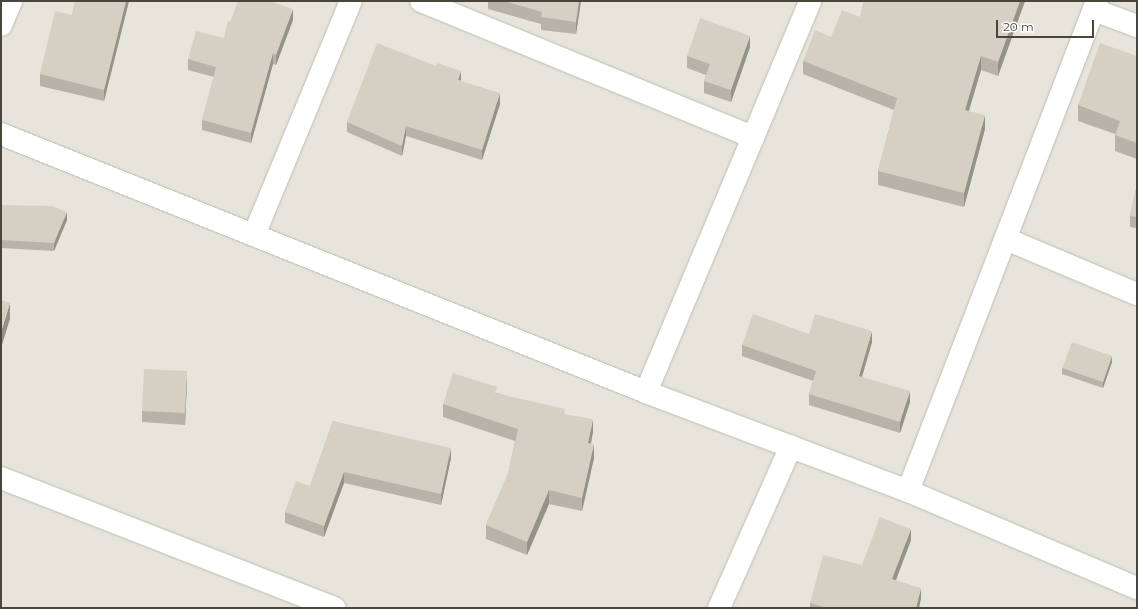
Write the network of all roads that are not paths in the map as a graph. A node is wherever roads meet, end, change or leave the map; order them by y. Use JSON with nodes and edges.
{"nodes":[{"id":1,"x":11,"y":1,"type":"edge"},
{"id":2,"x":350,"y":1,"type":"edge"},
{"id":3,"x":421,"y":1,"type":"edge"},
{"id":4,"x":810,"y":1,"type":"edge"},
{"id":5,"x":1096,"y":6,"type":"edge"},
{"id":6,"x":1,"y":25,"type":"edge"},
{"id":7,"x":1137,"y":26,"type":"edge"},
{"id":8,"x":1,"y":134,"type":"edge"},
{"id":9,"x":753,"y":137,"type":"junction"},
{"id":10,"x":254,"y":235,"type":"junction"},
{"id":11,"x":1006,"y":239,"type":"junction"},
{"id":12,"x":1137,"y":294,"type":"edge"},
{"id":13,"x":646,"y":392,"type":"junction"},
{"id":14,"x":791,"y":446,"type":"junction"},
{"id":15,"x":1,"y":478,"type":"edge"},
{"id":16,"x":908,"y":490,"type":"junction"},
{"id":17,"x":1137,"y":588,"type":"edge"},
{"id":18,"x":335,"y":608,"type":"edge"},
{"id":19,"x":719,"y":608,"type":"edge"}],
"edges":[{"from":1,"to":6,"type":"street"},
{"from":2,"to":10,"type":"street"},
{"from":3,"to":9,"type":"street"},
{"from":4,"to":9,"type":"street"},
{"from":5,"to":7,"type":"street"},
{"from":5,"to":11,"type":"street"},
{"from":8,"to":10,"type":"street"},
{"from":9,"to":13,"type":"street"},
{"from":10,"to":13,"type":"street"},
{"from":11,"to":12,"type":"street"},
{"from":11,"to":16,"type":"street"},
{"from":13,"to":14,"type":"street"},
{"from":14,"to":16,"type":"street"},
{"from":14,"to":19,"type":"street"},
{"from":15,"to":18,"type":"street"},
{"from":16,"to":17,"type":"street"}]}
